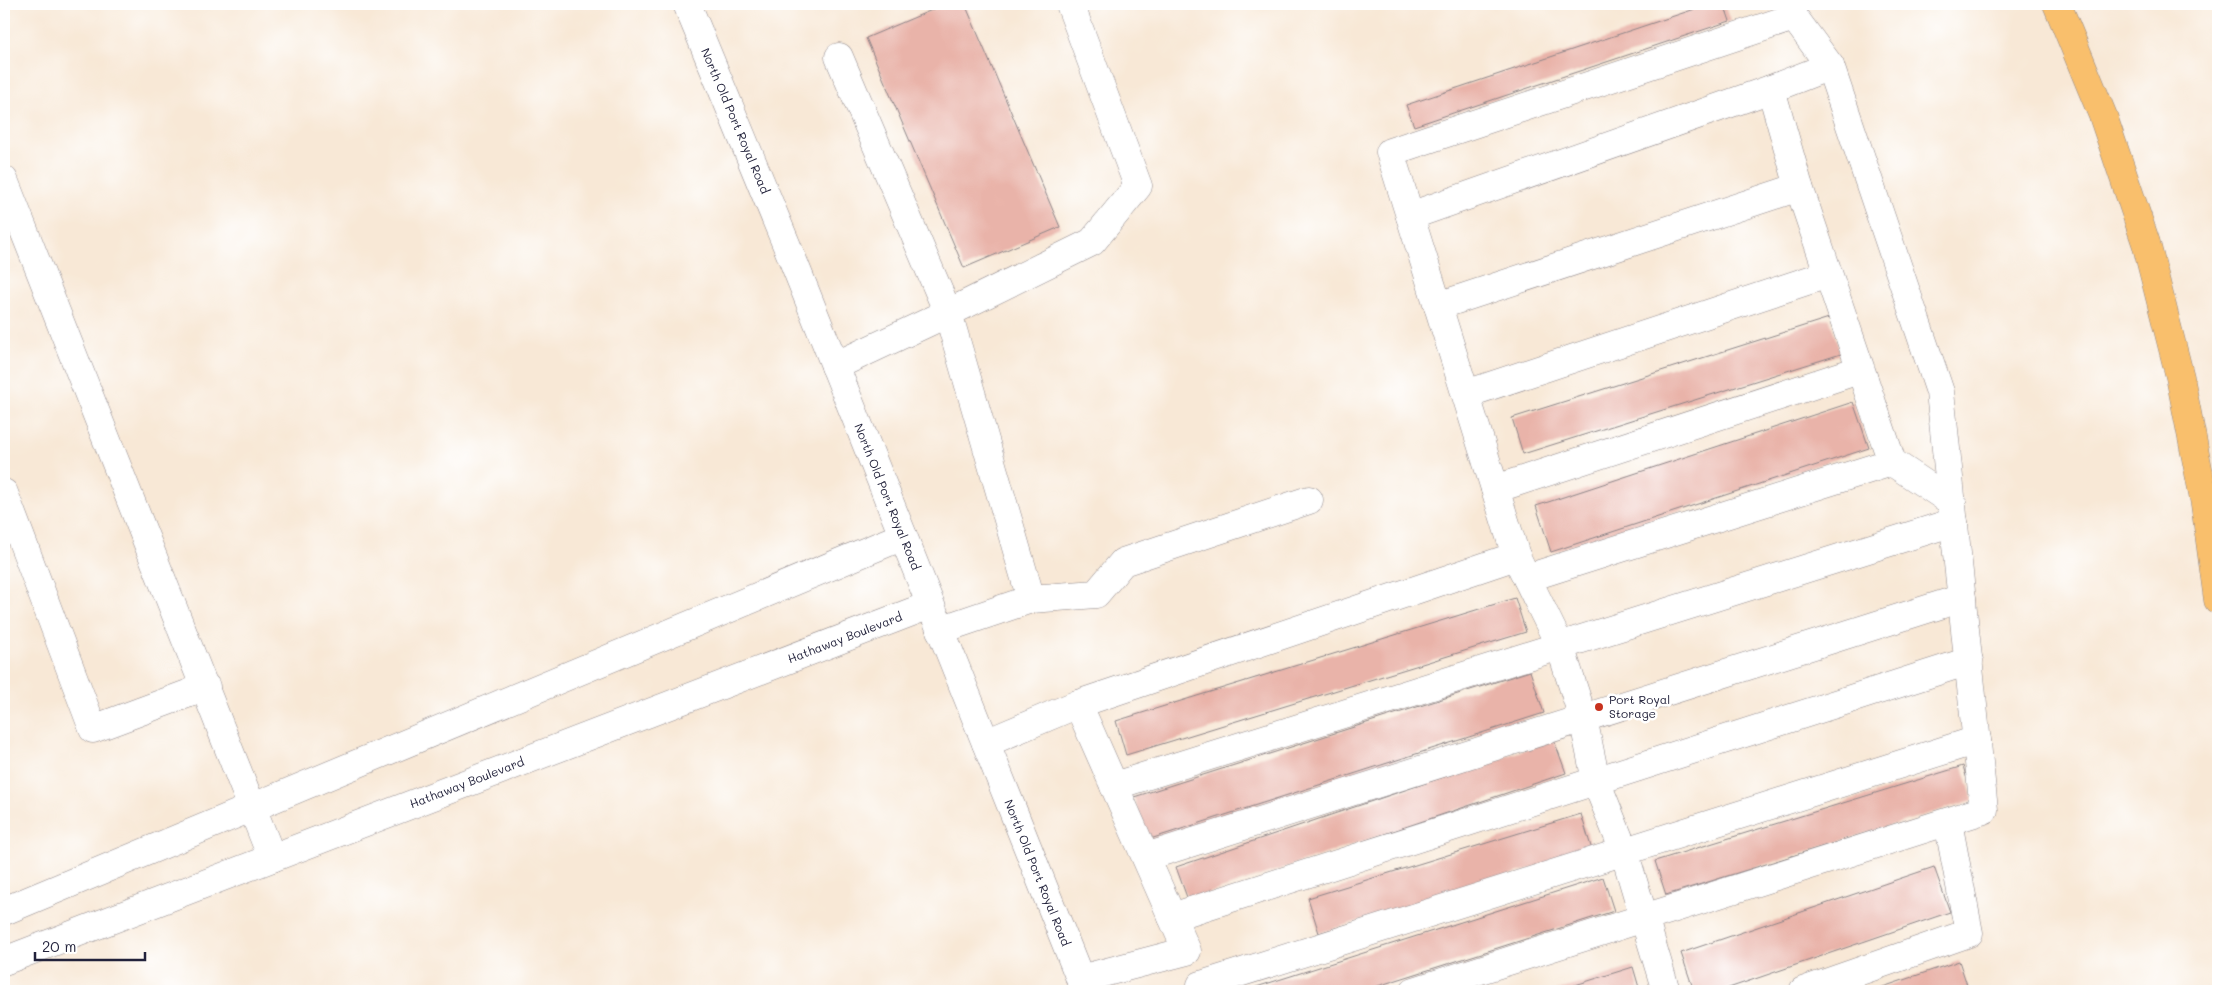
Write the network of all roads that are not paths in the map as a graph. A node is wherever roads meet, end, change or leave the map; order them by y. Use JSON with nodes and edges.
{"nodes":[{"id":1,"x":686,"y":4,"type":"edge"},
{"id":2,"x":1070,"y":4,"type":"edge"},
{"id":3,"x":2058,"y":4,"type":"edge"},
{"id":4,"x":839,"y":57,"type":"dead end"},
{"id":5,"x":1830,"y":66,"type":"junction"},
{"id":6,"x":1771,"y":89,"type":"junction"},
{"id":7,"x":4,"y":180,"type":"edge"},
{"id":8,"x":1799,"y":187,"type":"junction"},
{"id":9,"x":1410,"y":216,"type":"junction"},
{"id":10,"x":1828,"y":274,"type":"junction"},
{"id":11,"x":1438,"y":306,"type":"junction"},
{"id":12,"x":948,"y":313,"type":"junction"},
{"id":13,"x":835,"y":366,"type":"junction"},
{"id":14,"x":1859,"y":370,"type":"junction"},
{"id":15,"x":1466,"y":394,"type":"junction"},
{"id":16,"x":1892,"y":462,"type":"junction"},
{"id":17,"x":1495,"y":489,"type":"junction"},
{"id":18,"x":4,"y":493,"type":"edge"},
{"id":19,"x":1309,"y":500,"type":"dead end"},
{"id":20,"x":1953,"y":512,"type":"junction"},
{"id":21,"x":903,"y":536,"type":"junction"},
{"id":22,"x":1522,"y":567,"type":"junction"},
{"id":23,"x":1962,"y":598,"type":"junction"},
{"id":24,"x":1031,"y":600,"type":"junction"},
{"id":25,"x":2218,"y":600,"type":"edge"},
{"id":26,"x":935,"y":618,"type":"junction"},
{"id":27,"x":1560,"y":646,"type":"junction"},
{"id":28,"x":1969,"y":661,"type":"junction"},
{"id":29,"x":206,"y":686,"type":"junction"},
{"id":30,"x":1078,"y":704,"type":"junction"},
{"id":31,"x":1583,"y":718,"type":"junction"},
{"id":32,"x":1977,"y":740,"type":"junction"},
{"id":33,"x":986,"y":743,"type":"junction"},
{"id":34,"x":1596,"y":781,"type":"junction"},
{"id":35,"x":1114,"y":786,"type":"junction"},
{"id":36,"x":254,"y":807,"type":"junction"},
{"id":37,"x":1948,"y":822,"type":"junction"},
{"id":38,"x":1624,"y":851,"type":"junction"},
{"id":39,"x":1146,"y":856,"type":"junction"},
{"id":40,"x":272,"y":858,"type":"junction"},
{"id":41,"x":4,"y":911,"type":"edge"},
{"id":42,"x":1172,"y":918,"type":"junction"},
{"id":43,"x":1643,"y":918,"type":"junction"},
{"id":44,"x":1187,"y":951,"type":"junction"},
{"id":45,"x":4,"y":961,"type":"edge"},
{"id":46,"x":1082,"y":985,"type":"edge"},
{"id":47,"x":1202,"y":988,"type":"edge"},
{"id":48,"x":1414,"y":991,"type":"edge"},
{"id":49,"x":1666,"y":991,"type":"edge"},
{"id":50,"x":1804,"y":991,"type":"edge"}],
"edges":[{"from":1,"to":13,"type":"street","name":"North Old Port Royal Road"},
{"from":2,"to":12,"type":"street"},
{"from":3,"to":25,"type":"highway"},
{"from":4,"to":12,"type":"street"},
{"from":5,"to":6,"type":"street"},
{"from":5,"to":9,"type":"street"},
{"from":5,"to":20,"type":"street"},
{"from":6,"to":8,"type":"street"},
{"from":6,"to":9,"type":"street"},
{"from":7,"to":29,"type":"street"},
{"from":8,"to":10,"type":"street"},
{"from":8,"to":11,"type":"street"},
{"from":9,"to":11,"type":"street"},
{"from":10,"to":14,"type":"street"},
{"from":10,"to":15,"type":"street"},
{"from":11,"to":15,"type":"street"},
{"from":12,"to":13,"type":"street"},
{"from":12,"to":24,"type":"street"},
{"from":13,"to":21,"type":"street","name":"North Old Port Royal Road"},
{"from":14,"to":16,"type":"street"},
{"from":14,"to":17,"type":"street"},
{"from":15,"to":17,"type":"street"},
{"from":16,"to":20,"type":"street"},
{"from":16,"to":22,"type":"street"},
{"from":17,"to":22,"type":"street"},
{"from":18,"to":29,"type":"street"},
{"from":19,"to":24,"type":"street","name":"Hathaway Boulevard"},
{"from":20,"to":23,"type":"street"},
{"from":20,"to":27,"type":"street"},
{"from":21,"to":26,"type":"street","name":"North Old Port Royal Road"},
{"from":21,"to":36,"type":"street"},
{"from":22,"to":27,"type":"street"},
{"from":22,"to":30,"type":"street"},
{"from":23,"to":28,"type":"street"},
{"from":23,"to":31,"type":"street"},
{"from":24,"to":26,"type":"street","name":"Hathaway Boulevard"},
{"from":26,"to":33,"type":"street","name":"North Old Port Royal Road"},
{"from":26,"to":40,"type":"street","name":"Hathaway Boulevard"},
{"from":27,"to":31,"type":"street"},
{"from":27,"to":35,"type":"street"},
{"from":28,"to":32,"type":"street"},
{"from":28,"to":34,"type":"street"},
{"from":29,"to":36,"type":"street"},
{"from":30,"to":33,"type":"street"},
{"from":30,"to":35,"type":"street"},
{"from":31,"to":34,"type":"street"},
{"from":31,"to":39,"type":"street"},
{"from":32,"to":37,"type":"street"},
{"from":32,"to":38,"type":"street"},
{"from":33,"to":46,"type":"street","name":"North Old Port Royal Road"},
{"from":34,"to":38,"type":"street"},
{"from":34,"to":42,"type":"street"},
{"from":35,"to":39,"type":"street"},
{"from":36,"to":40,"type":"street"},
{"from":36,"to":41,"type":"street"},
{"from":37,"to":43,"type":"street"},
{"from":37,"to":50,"type":"street"},
{"from":38,"to":43,"type":"street"},
{"from":38,"to":47,"type":"street"},
{"from":39,"to":42,"type":"street"},
{"from":40,"to":45,"type":"street","name":"Hathaway Boulevard"},
{"from":42,"to":44,"type":"street"},
{"from":43,"to":48,"type":"street"},
{"from":43,"to":49,"type":"street"},
{"from":44,"to":46,"type":"street"},
{"from":44,"to":47,"type":"street"}]}
